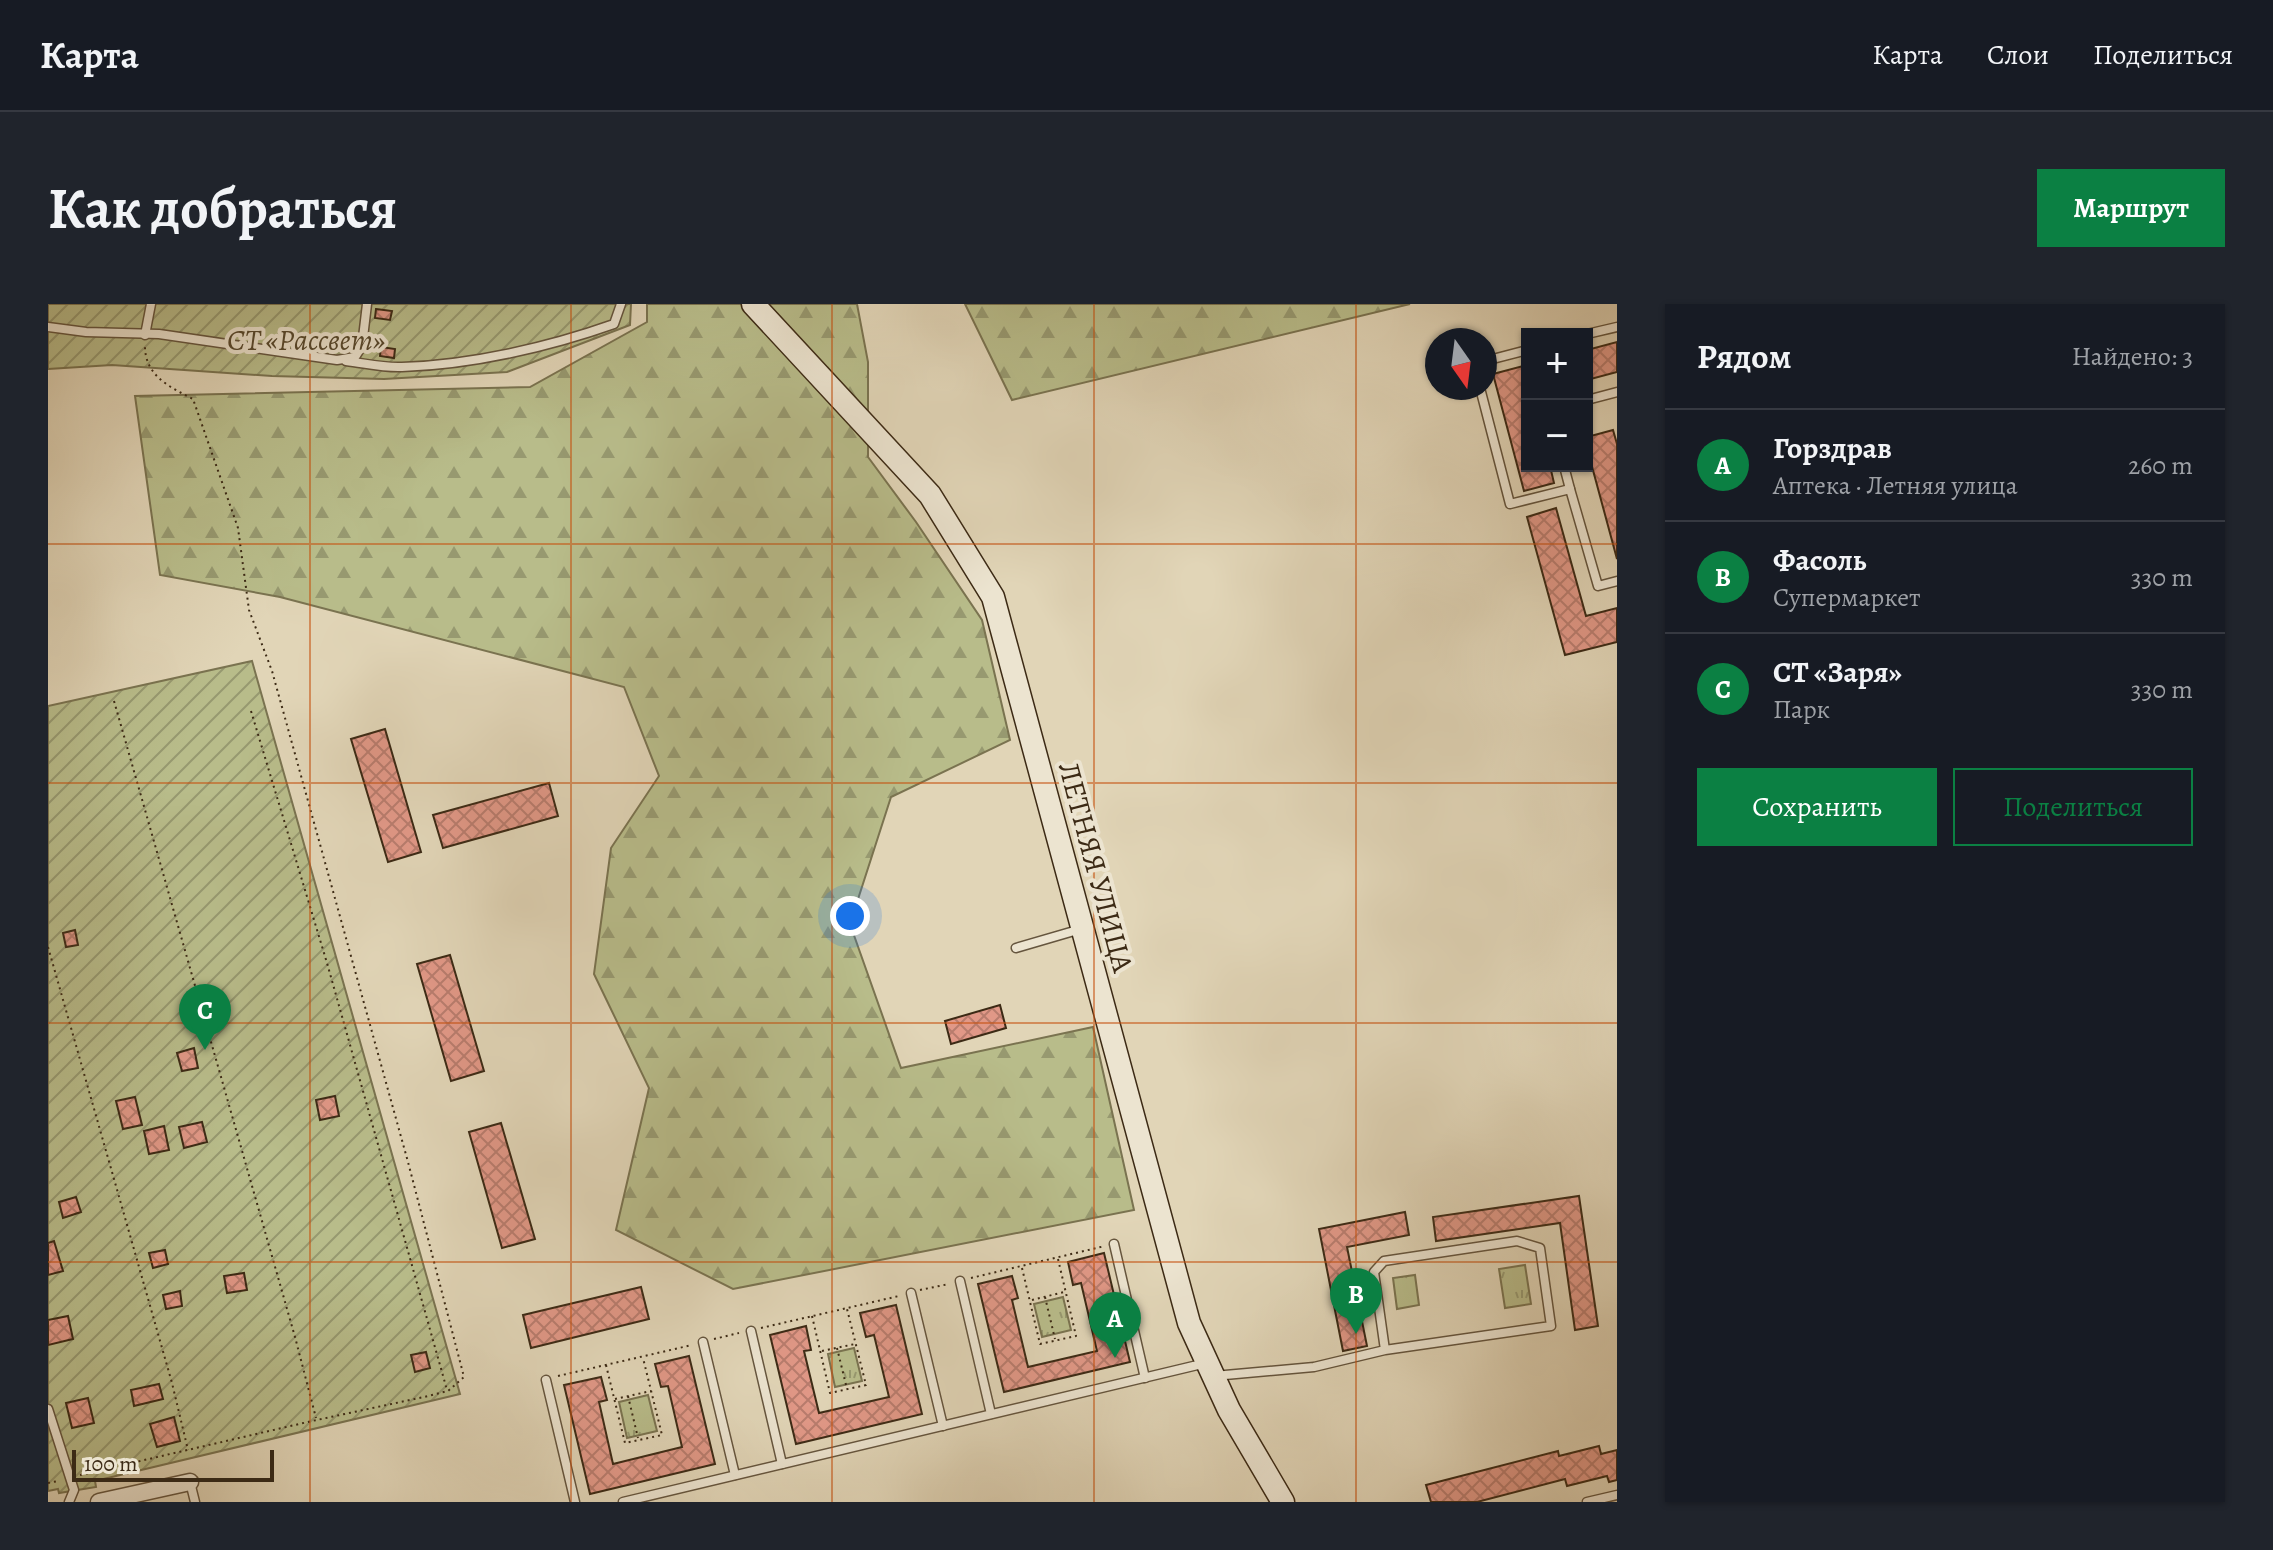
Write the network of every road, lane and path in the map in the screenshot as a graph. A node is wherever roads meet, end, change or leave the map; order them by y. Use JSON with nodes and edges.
{"nodes":[{"id":1,"x":151,"y":304,"type":"edge"},
{"id":2,"x":367,"y":304,"type":"edge"},
{"id":3,"x":621,"y":304,"type":"edge"},
{"id":4,"x":753,"y":304,"type":"edge"},
{"id":5,"x":48,"y":327,"type":"edge"},
{"id":6,"x":1617,"y":327,"type":"edge"},
{"id":7,"x":1593,"y":333,"type":"edge"},
{"id":8,"x":145,"y":335,"type":"junction"},
{"id":9,"x":1521,"y":352,"type":"edge"},
{"id":10,"x":1497,"y":358,"type":"edge"},
{"id":11,"x":337,"y":360,"type":"junction"},
{"id":12,"x":1617,"y":392,"type":"edge"},
{"id":13,"x":1593,"y":398,"type":"edge"},
{"id":14,"x":1483,"y":400,"type":"edge"},
{"id":15,"x":1566,"y":472,"type":"edge"},
{"id":16,"x":1570,"y":489,"type":"junction"},
{"id":17,"x":1617,"y":581,"type":"edge"},
{"id":18,"x":114,"y":701,"type":"dead end"},
{"id":19,"x":251,"y":711,"type":"dead end"},
{"id":20,"x":1082,"y":929,"type":"junction"},
{"id":21,"x":48,"y":947,"type":"edge"},
{"id":22,"x":1016,"y":948,"type":"dead end"},
{"id":23,"x":1114,"y":1244,"type":"joint"},
{"id":24,"x":1057,"y":1258,"type":"junction"},
{"id":25,"x":1021,"y":1266,"type":"junction"},
{"id":26,"x":960,"y":1281,"type":"junction"},
{"id":27,"x":1066,"y":1292,"type":"junction"},
{"id":28,"x":911,"y":1293,"type":"junction"},
{"id":29,"x":1045,"y":1297,"type":"junction"},
{"id":30,"x":1030,"y":1301,"type":"junction"},
{"id":31,"x":847,"y":1308,"type":"junction"},
{"id":32,"x":812,"y":1316,"type":"junction"},
{"id":33,"x":751,"y":1331,"type":"junction"},
{"id":34,"x":1055,"y":1341,"type":"junction"},
{"id":35,"x":703,"y":1342,"type":"junction"},
{"id":36,"x":856,"y":1343,"type":"junction"},
{"id":37,"x":837,"y":1348,"type":"junction"},
{"id":38,"x":1385,"y":1350,"type":"junction"},
{"id":39,"x":820,"y":1352,"type":"junction"},
{"id":40,"x":643,"y":1356,"type":"junction"},
{"id":41,"x":606,"y":1365,"type":"junction"},
{"id":42,"x":1210,"y":1369,"type":"junction"},
{"id":43,"x":1145,"y":1378,"type":"junction"},
{"id":44,"x":546,"y":1380,"type":"joint"},
{"id":45,"x":847,"y":1389,"type":"junction"},
{"id":46,"x":448,"y":1391,"type":"junction"},
{"id":47,"x":651,"y":1391,"type":"junction"},
{"id":48,"x":628,"y":1396,"type":"junction"},
{"id":49,"x":614,"y":1399,"type":"junction"},
{"id":50,"x":48,"y":1409,"type":"edge"},
{"id":51,"x":991,"y":1414,"type":"junction"},
{"id":52,"x":316,"y":1420,"type":"junction"},
{"id":53,"x":943,"y":1426,"type":"junction"},
{"id":54,"x":639,"y":1440,"type":"junction"},
{"id":55,"x":188,"y":1451,"type":"junction"},
{"id":56,"x":782,"y":1464,"type":"junction"},
{"id":57,"x":735,"y":1475,"type":"junction"},
{"id":58,"x":68,"y":1478,"type":"junction"},
{"id":59,"x":190,"y":1482,"type":"joint"},
{"id":60,"x":48,"y":1483,"type":"edge"},
{"id":61,"x":1617,"y":1495,"type":"edge"},
{"id":62,"x":69,"y":1502,"type":"edge"},
{"id":63,"x":99,"y":1502,"type":"edge"},
{"id":64,"x":195,"y":1502,"type":"edge"},
{"id":65,"x":575,"y":1502,"type":"edge"},
{"id":66,"x":623,"y":1502,"type":"edge"},
{"id":67,"x":1283,"y":1502,"type":"edge"},
{"id":68,"x":1587,"y":1502,"type":"edge"}],
"edges":[{"from":1,"to":8,"type":"lane"},
{"from":2,"to":11,"type":"lane"},
{"from":3,"to":11,"type":"lane"},
{"from":4,"to":20,"type":"street","name":"ЛЕТНЯЯ УЛИЦА"},
{"from":5,"to":8,"type":"lane"},
{"from":6,"to":7,"type":"lane"},
{"from":8,"to":11,"type":"lane"},
{"from":8,"to":46,"type":"path"},
{"from":9,"to":10,"type":"lane"},
{"from":12,"to":13,"type":"lane"},
{"from":14,"to":16,"type":"lane"},
{"from":15,"to":16,"type":"lane"},
{"from":16,"to":17,"type":"lane"},
{"from":18,"to":52,"type":"path"},
{"from":19,"to":46,"type":"path"},
{"from":20,"to":22,"type":"lane"},
{"from":20,"to":42,"type":"street","name":"ЛЕТНЯЯ УЛИЦА"},
{"from":21,"to":55,"type":"path"},
{"from":23,"to":24,"type":"path"},
{"from":23,"to":43,"type":"lane"},
{"from":24,"to":25,"type":"path"},
{"from":24,"to":27,"type":"path"},
{"from":25,"to":26,"type":"path"},
{"from":25,"to":30,"type":"path"},
{"from":26,"to":28,"type":"path"},
{"from":26,"to":51,"type":"lane"},
{"from":27,"to":29,"type":"path"},
{"from":27,"to":34,"type":"path"},
{"from":28,"to":31,"type":"path"},
{"from":28,"to":53,"type":"lane"},
{"from":29,"to":30,"type":"path"},
{"from":29,"to":34,"type":"path"},
{"from":30,"to":34,"type":"path"},
{"from":31,"to":32,"type":"path"},
{"from":31,"to":36,"type":"path"},
{"from":32,"to":33,"type":"path"},
{"from":32,"to":39,"type":"path"},
{"from":33,"to":35,"type":"path"},
{"from":33,"to":56,"type":"lane"},
{"from":35,"to":40,"type":"path"},
{"from":35,"to":57,"type":"lane"},
{"from":36,"to":37,"type":"path"},
{"from":36,"to":45,"type":"path"},
{"from":37,"to":39,"type":"path"},
{"from":37,"to":45,"type":"path"},
{"from":38,"to":38,"type":"lane"},
{"from":38,"to":42,"type":"lane"},
{"from":39,"to":45,"type":"path"},
{"from":40,"to":41,"type":"path"},
{"from":40,"to":47,"type":"path"},
{"from":41,"to":44,"type":"path"},
{"from":41,"to":49,"type":"path"},
{"from":42,"to":43,"type":"lane"},
{"from":42,"to":67,"type":"street","name":"ЛЕТНЯЯ УЛИЦА"},
{"from":43,"to":51,"type":"lane"},
{"from":44,"to":65,"type":"lane"},
{"from":46,"to":52,"type":"path"},
{"from":47,"to":48,"type":"path"},
{"from":47,"to":54,"type":"path"},
{"from":48,"to":49,"type":"path"},
{"from":48,"to":54,"type":"path"},
{"from":49,"to":54,"type":"path"},
{"from":50,"to":58,"type":"lane"},
{"from":51,"to":53,"type":"lane"},
{"from":52,"to":55,"type":"path"},
{"from":53,"to":56,"type":"lane"},
{"from":55,"to":58,"type":"path"},
{"from":56,"to":57,"type":"lane"},
{"from":57,"to":66,"type":"lane"},
{"from":58,"to":60,"type":"path"},
{"from":58,"to":62,"type":"lane"},
{"from":59,"to":63,"type":"street"},
{"from":59,"to":64,"type":"lane"},
{"from":61,"to":68,"type":"lane"}]}
